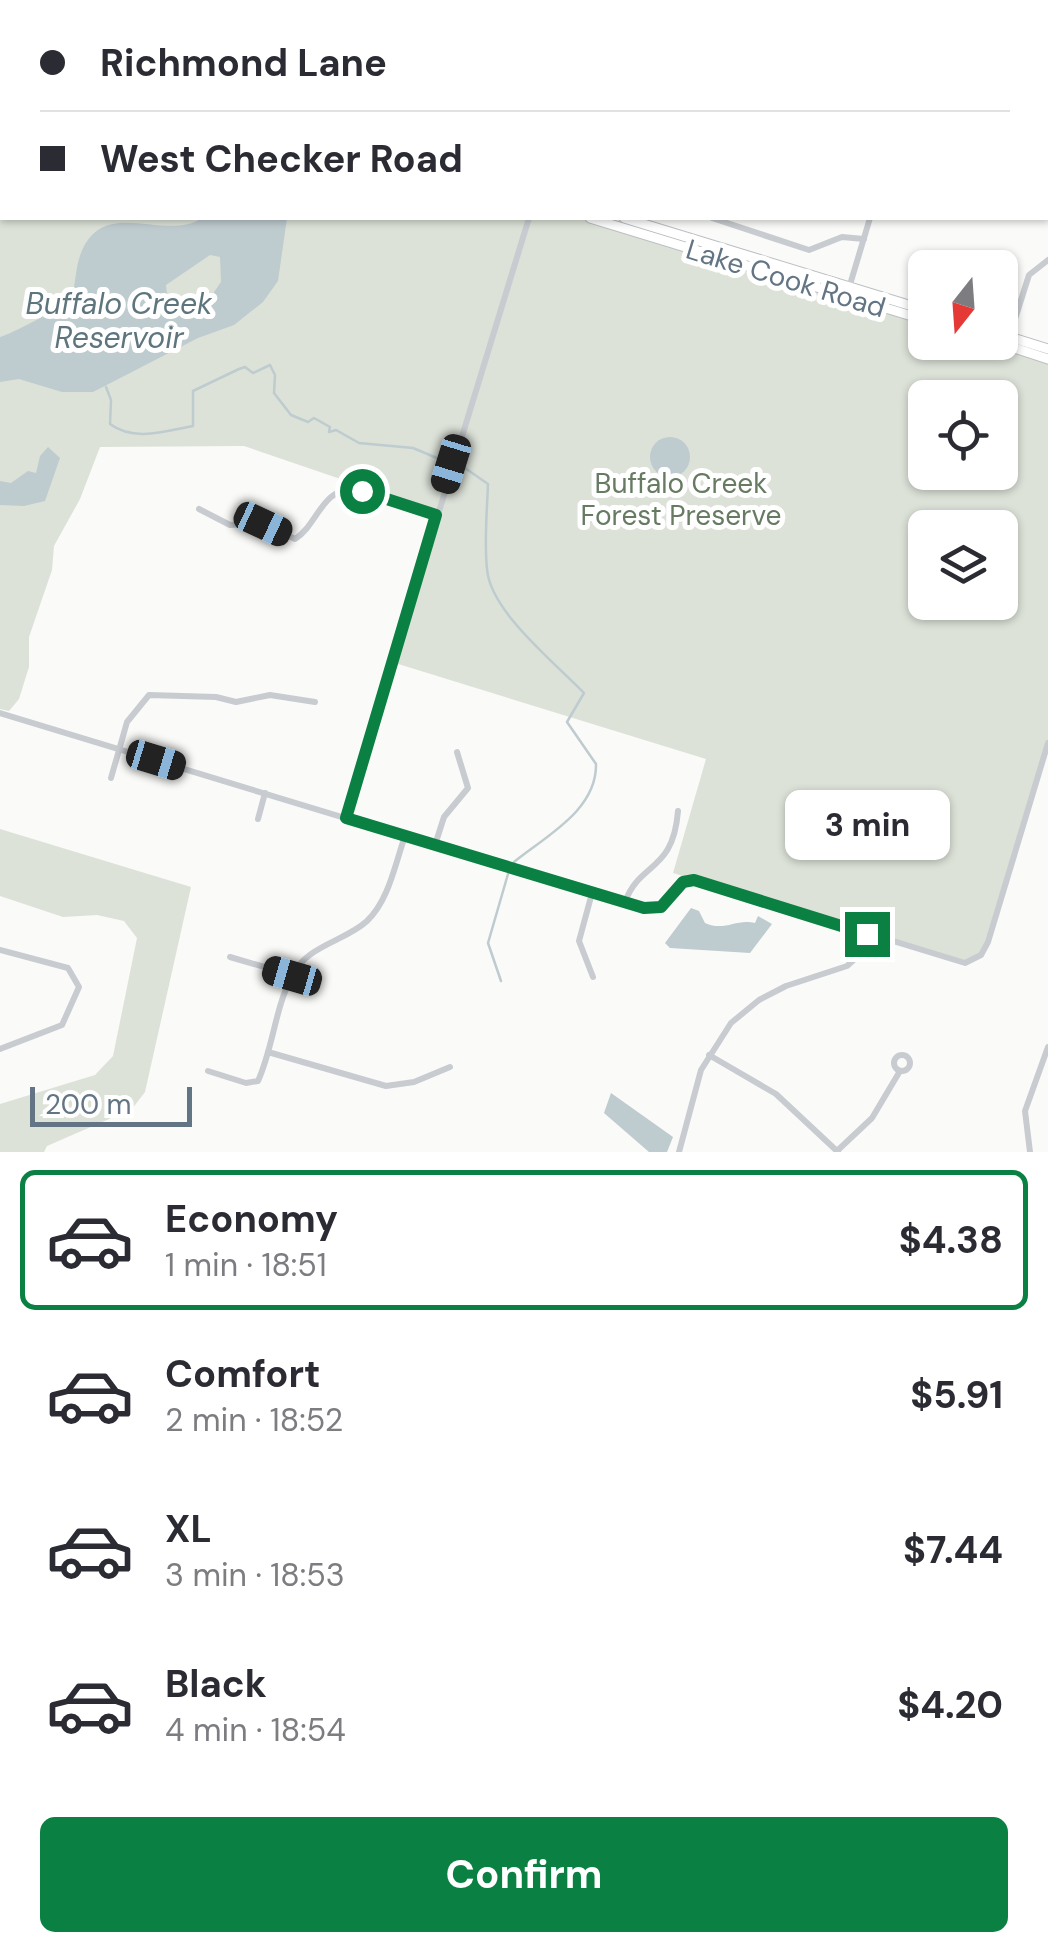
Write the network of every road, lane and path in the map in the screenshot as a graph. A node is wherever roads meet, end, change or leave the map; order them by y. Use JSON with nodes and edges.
{"nodes":[{"id":1,"x":529,"y":220,"type":"edge"},
{"id":2,"x":597,"y":220,"type":"edge"},
{"id":3,"x":630,"y":220,"type":"edge"},
{"id":4,"x":718,"y":220,"type":"edge"},
{"id":5,"x":869,"y":220,"type":"edge"},
{"id":6,"x":864,"y":238,"type":"junction"},
{"id":7,"x":1048,"y":260,"type":"edge"},
{"id":8,"x":848,"y":291,"type":"junction"},
{"id":9,"x":1018,"y":302,"type":"edge"},
{"id":10,"x":908,"y":306,"type":"edge"},
{"id":11,"x":908,"y":314,"type":"edge"},
{"id":12,"x":1018,"y":343,"type":"edge"},
{"id":13,"x":1018,"y":346,"type":"edge"},
{"id":14,"x":1048,"y":348,"type":"edge"},
{"id":15,"x":1048,"y":358,"type":"edge"},
{"id":16,"x":199,"y":508,"type":"dead end"},
{"id":17,"x":436,"y":515,"type":"junction"},
{"id":18,"x":315,"y":702,"type":"dead end"},
{"id":19,"x":0,"y":713,"type":"edge"},
{"id":20,"x":1048,"y":743,"type":"edge"},
{"id":21,"x":120,"y":749,"type":"junction"},
{"id":22,"x":458,"y":752,"type":"dead end"},
{"id":23,"x":111,"y":778,"type":"dead end"},
{"id":24,"x":265,"y":793,"type":"junction"},
{"id":25,"x":678,"y":811,"type":"dead end"},
{"id":26,"x":346,"y":818,"type":"junction"},
{"id":27,"x":258,"y":820,"type":"dead end"},
{"id":28,"x":405,"y":836,"type":"junction"},
{"id":29,"x":435,"y":845,"type":"junction"},
{"id":30,"x":592,"y":892,"type":"junction"},
{"id":31,"x":625,"y":902,"type":"junction"},
{"id":32,"x":867,"y":934,"type":"junction"},
{"id":33,"x":0,"y":950,"type":"edge"},
{"id":34,"x":230,"y":958,"type":"dead end"},
{"id":35,"x":292,"y":976,"type":"junction"},
{"id":36,"x":593,"y":977,"type":"dead end"},
{"id":37,"x":1048,"y":1047,"type":"edge"},
{"id":38,"x":0,"y":1049,"type":"edge"},
{"id":39,"x":268,"y":1052,"type":"junction"},
{"id":40,"x":709,"y":1055,"type":"junction"},
{"id":41,"x":450,"y":1067,"type":"dead end"},
{"id":42,"x":208,"y":1071,"type":"dead end"},
{"id":43,"x":900,"y":1071,"type":"dead end"},
{"id":44,"x":679,"y":1152,"type":"edge"},
{"id":45,"x":838,"y":1152,"type":"edge"},
{"id":46,"x":1030,"y":1152,"type":"edge"}],
"edges":[{"from":1,"to":17,"type":"street"},
{"from":2,"to":8,"type":"main road","name":"Lake Cook Road"},
{"from":3,"to":8,"type":"main road","name":"Lake Cook Road"},
{"from":4,"to":6,"type":"street"},
{"from":5,"to":6,"type":"street"},
{"from":6,"to":8,"type":"street"},
{"from":7,"to":9,"type":"street"},
{"from":8,"to":10,"type":"main road","name":"Lake Cook Road"},
{"from":8,"to":11,"type":"main road","name":"Lake Cook Road"},
{"from":12,"to":14,"type":"main road"},
{"from":13,"to":15,"type":"main road"},
{"from":16,"to":17,"type":"street"},
{"from":17,"to":26,"type":"street"},
{"from":18,"to":21,"type":"street"},
{"from":19,"to":21,"type":"street"},
{"from":20,"to":32,"type":"street"},
{"from":21,"to":23,"type":"street"},
{"from":21,"to":24,"type":"street"},
{"from":22,"to":29,"type":"street"},
{"from":24,"to":26,"type":"street"},
{"from":24,"to":27,"type":"street"},
{"from":25,"to":31,"type":"street"},
{"from":26,"to":28,"type":"street"},
{"from":28,"to":29,"type":"street"},
{"from":28,"to":35,"type":"street"},
{"from":29,"to":30,"type":"street"},
{"from":30,"to":31,"type":"street"},
{"from":30,"to":36,"type":"street"},
{"from":31,"to":32,"type":"street"},
{"from":32,"to":40,"type":"street"},
{"from":33,"to":38,"type":"street"},
{"from":34,"to":35,"type":"street"},
{"from":35,"to":39,"type":"street"},
{"from":37,"to":46,"type":"street"},
{"from":39,"to":41,"type":"street"},
{"from":39,"to":42,"type":"street"},
{"from":40,"to":44,"type":"street"},
{"from":40,"to":45,"type":"street"},
{"from":43,"to":45,"type":"street"}]}
